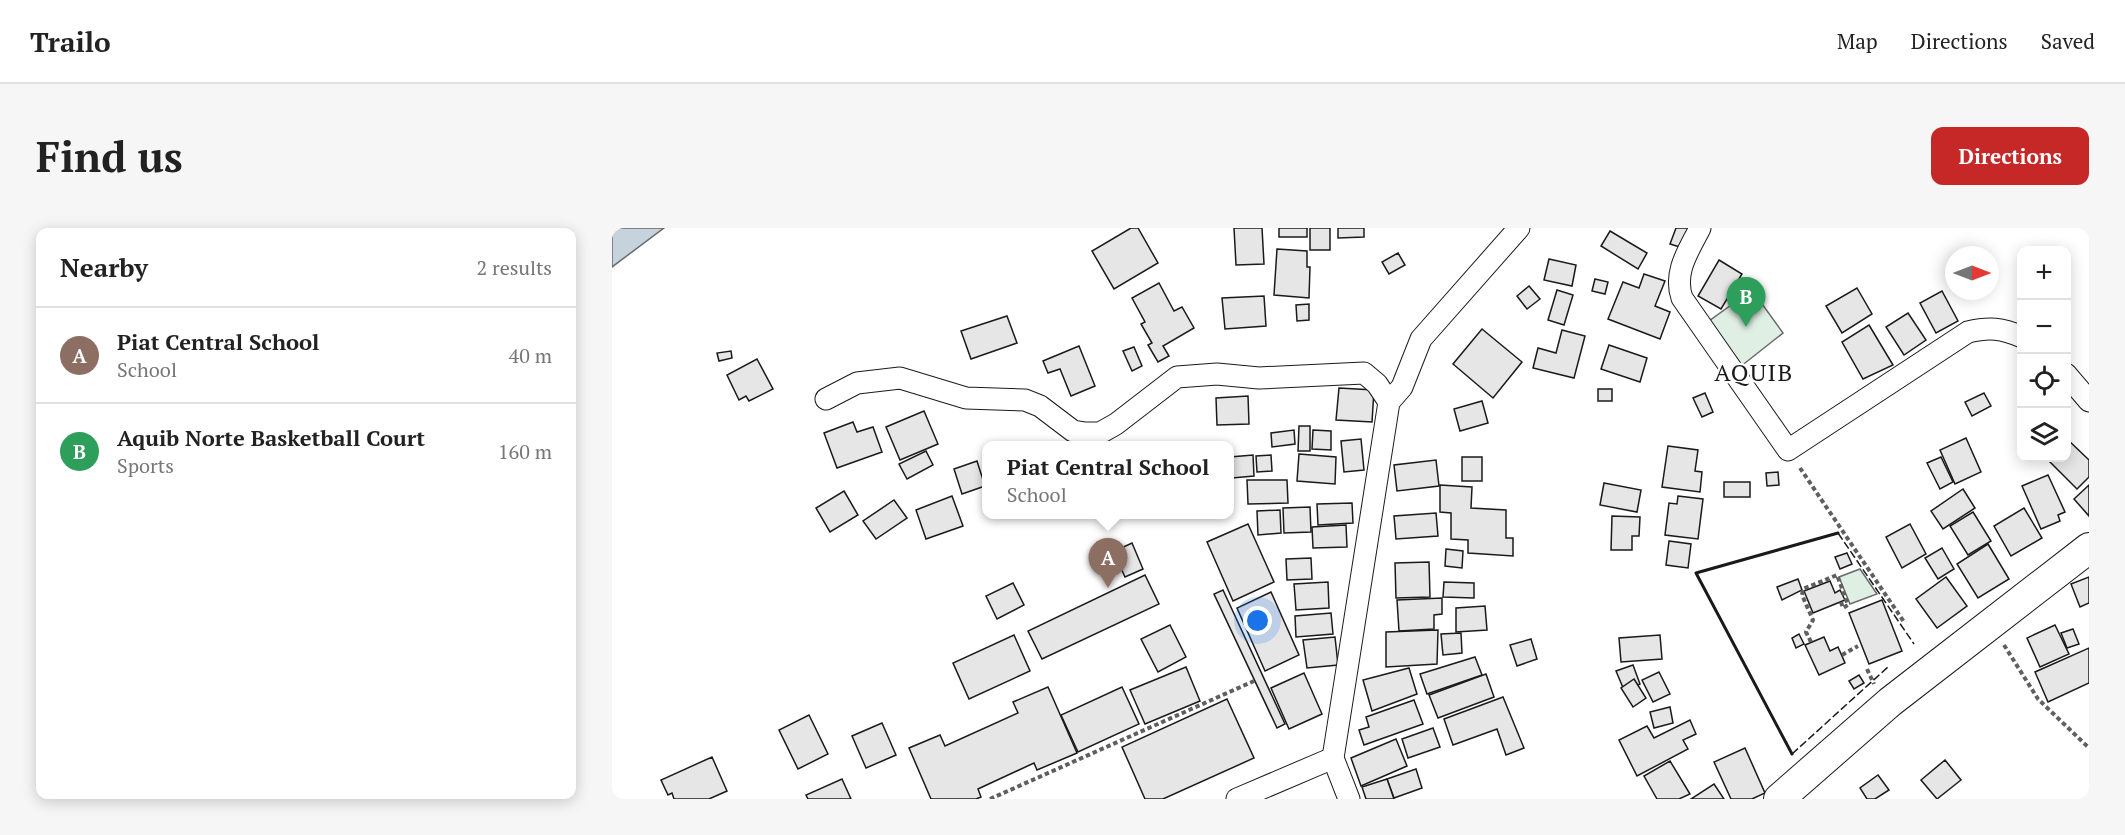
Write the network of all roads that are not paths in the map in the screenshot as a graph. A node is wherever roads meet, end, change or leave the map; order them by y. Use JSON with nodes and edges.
{"nodes":[{"id":1,"x":1519,"y":228,"type":"edge"},
{"id":2,"x":1700,"y":228,"type":"edge"},
{"id":3,"x":2017,"y":336,"type":"edge"},
{"id":4,"x":2071,"y":379,"type":"edge"},
{"id":5,"x":826,"y":399,"type":"dead end"},
{"id":6,"x":2089,"y":401,"type":"edge"},
{"id":7,"x":1389,"y":402,"type":"junction"},
{"id":8,"x":2089,"y":548,"type":"edge"},
{"id":9,"x":1333,"y":758,"type":"junction"},
{"id":10,"x":1237,"y":799,"type":"edge"},
{"id":11,"x":1349,"y":799,"type":"edge"},
{"id":12,"x":1779,"y":799,"type":"edge"}],
"edges":[{"from":1,"to":7,"type":"street"},
{"from":2,"to":3,"type":"street"},
{"from":4,"to":6,"type":"street"},
{"from":5,"to":7,"type":"street"},
{"from":7,"to":9,"type":"street"},
{"from":8,"to":12,"type":"street"},
{"from":9,"to":10,"type":"street"},
{"from":9,"to":11,"type":"street"}]}
